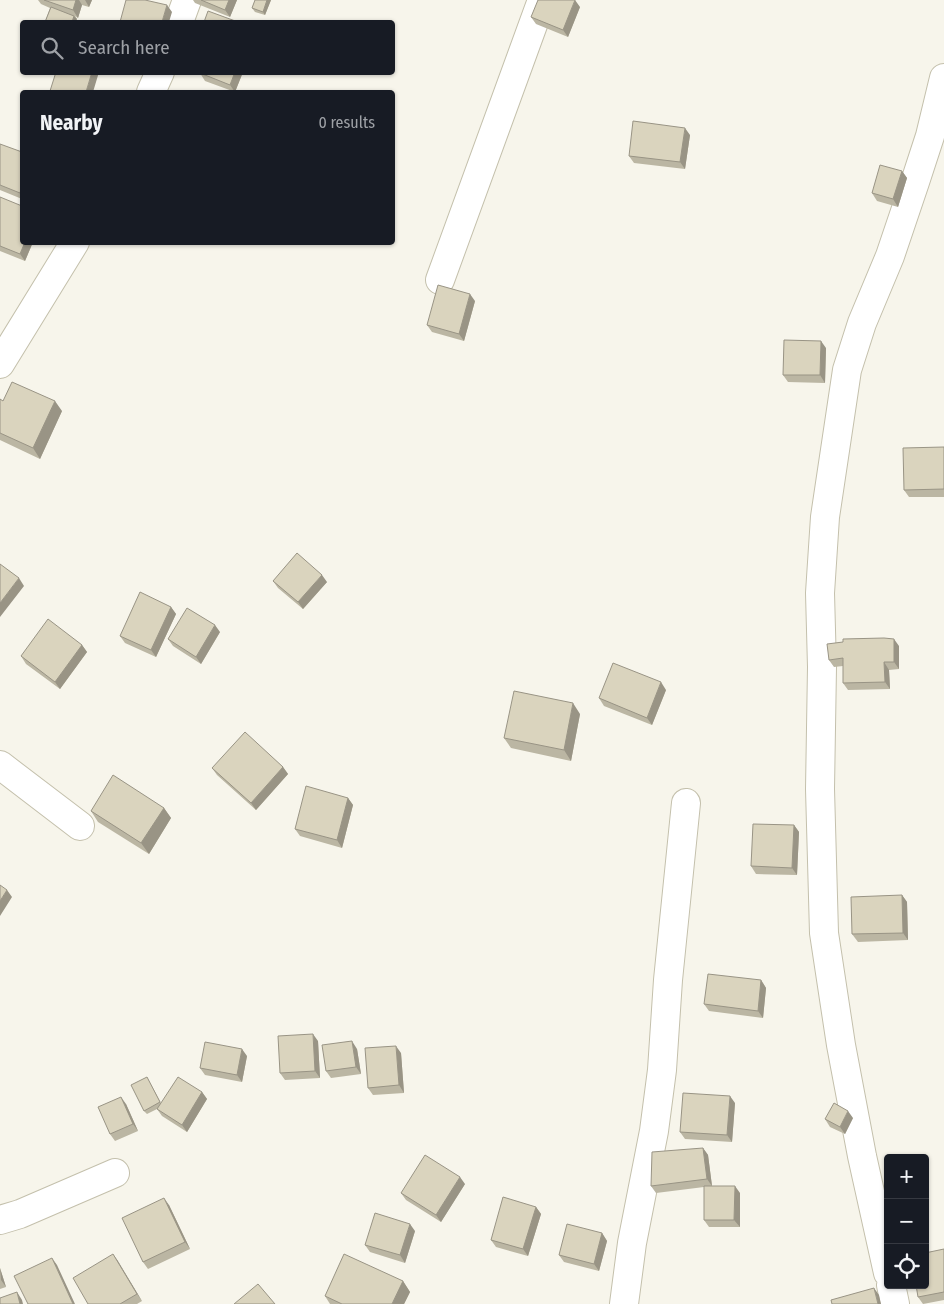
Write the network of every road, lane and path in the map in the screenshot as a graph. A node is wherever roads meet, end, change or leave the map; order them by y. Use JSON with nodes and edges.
{"nodes":[{"id":1,"x":187,"y":0,"type":"edge"},
{"id":2,"x":542,"y":0,"type":"edge"},
{"id":3,"x":180,"y":20,"type":"edge"},
{"id":4,"x":159,"y":75,"type":"edge"},
{"id":5,"x":944,"y":78,"type":"edge"},
{"id":6,"x":152,"y":90,"type":"edge"},
{"id":7,"x":73,"y":245,"type":"edge"},
{"id":8,"x":440,"y":280,"type":"dead end"},
{"id":9,"x":0,"y":364,"type":"edge"},
{"id":10,"x":0,"y":765,"type":"edge"},
{"id":11,"x":686,"y":803,"type":"dead end"},
{"id":12,"x":80,"y":826,"type":"dead end"},
{"id":13,"x":115,"y":1173,"type":"dead end"},
{"id":14,"x":0,"y":1220,"type":"edge"},
{"id":15,"x":884,"y":1254,"type":"edge"},
{"id":16,"x":891,"y":1289,"type":"edge"},
{"id":17,"x":624,"y":1304,"type":"edge"},
{"id":18,"x":895,"y":1304,"type":"edge"}],
"edges":[{"from":1,"to":3,"type":"street"},
{"from":2,"to":8,"type":"street"},
{"from":4,"to":6,"type":"street"},
{"from":5,"to":15,"type":"street"},
{"from":7,"to":9,"type":"street"},
{"from":10,"to":12,"type":"street"},
{"from":11,"to":17,"type":"street"},
{"from":13,"to":14,"type":"street"},
{"from":16,"to":18,"type":"street"}]}
